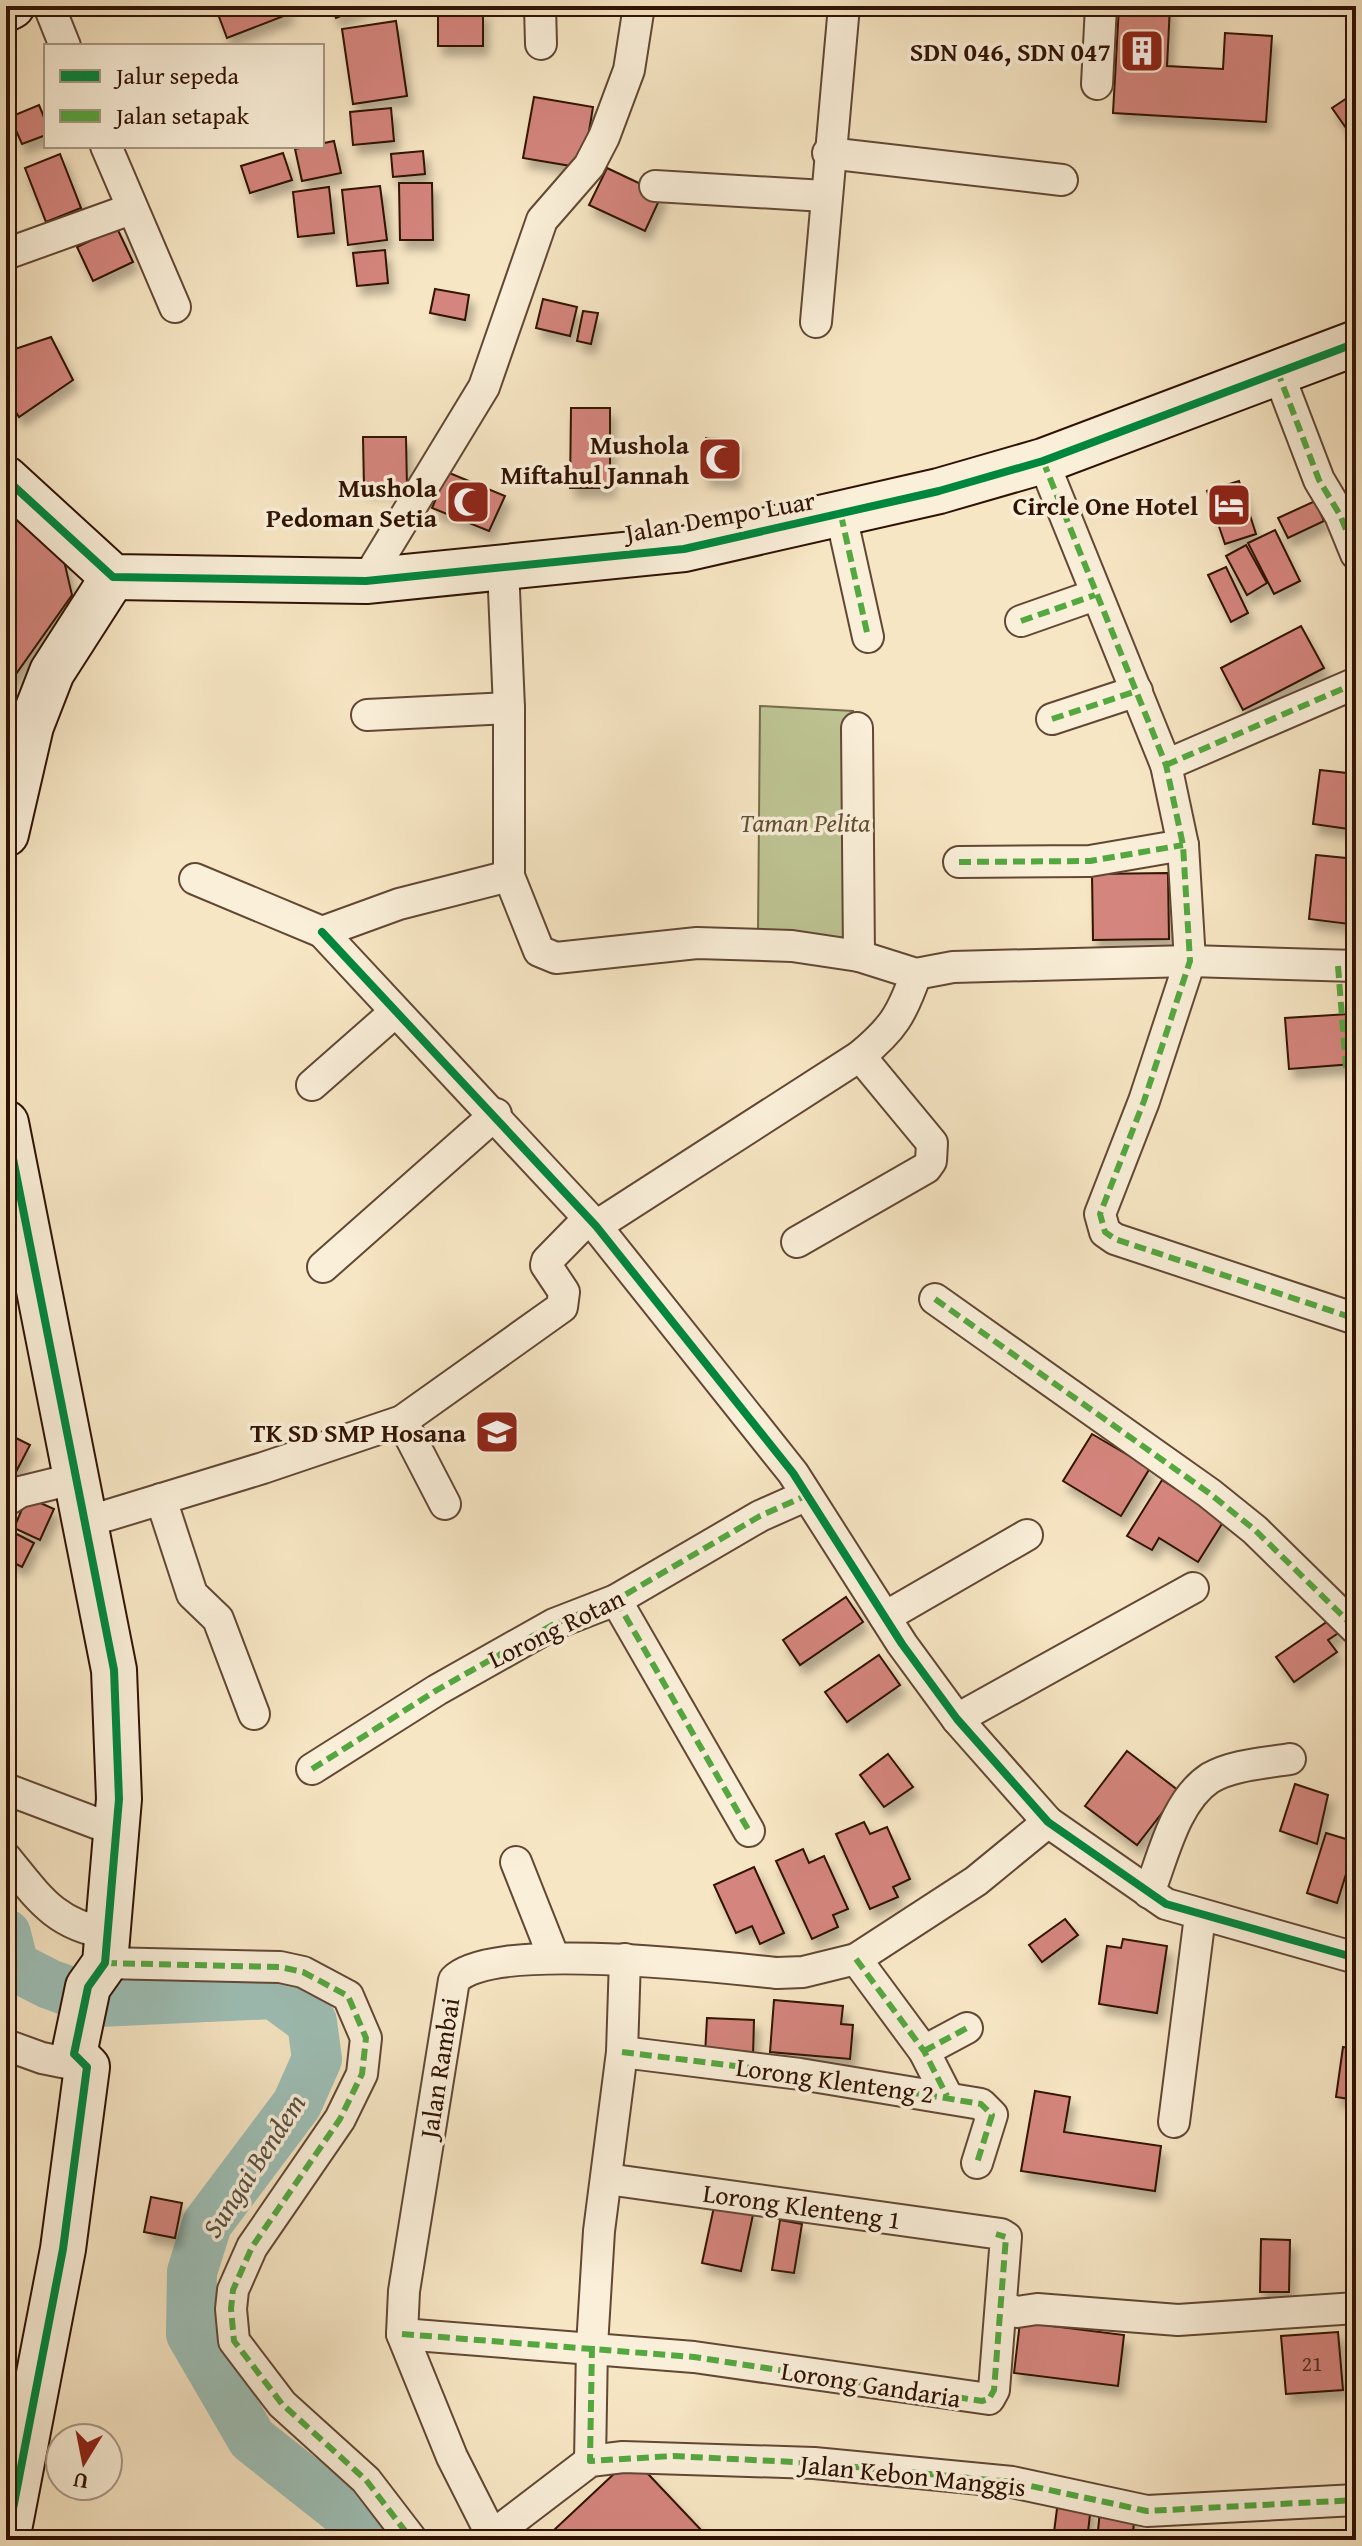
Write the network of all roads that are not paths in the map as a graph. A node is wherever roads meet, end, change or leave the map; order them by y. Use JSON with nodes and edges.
{"nodes":[{"id":1,"x":12,"y":6,"type":"edge"},
{"id":2,"x":49,"y":6,"type":"edge"},
{"id":3,"x":540,"y":6,"type":"edge"},
{"id":4,"x":639,"y":6,"type":"edge"},
{"id":5,"x":844,"y":6,"type":"edge"},
{"id":6,"x":1101,"y":6,"type":"edge"},
{"id":7,"x":6,"y":9,"type":"edge"},
{"id":8,"x":64,"y":44,"type":"edge"},
{"id":9,"x":541,"y":44,"type":"dead end"},
{"id":10,"x":1097,"y":84,"type":"dead end"},
{"id":11,"x":107,"y":148,"type":"edge"},
{"id":12,"x":828,"y":153,"type":"junction"},
{"id":13,"x":1062,"y":180,"type":"dead end"},
{"id":14,"x":655,"y":186,"type":"dead end"},
{"id":15,"x":825,"y":196,"type":"junction"},
{"id":16,"x":131,"y":209,"type":"junction"},
{"id":17,"x":6,"y":254,"type":"edge"},
{"id":18,"x":175,"y":307,"type":"dead end"},
{"id":19,"x":816,"y":322,"type":"dead end"},
{"id":20,"x":1356,"y":343,"type":"edge"},
{"id":21,"x":1277,"y":370,"type":"junction"},
{"id":22,"x":1043,"y":461,"type":"junction"},
{"id":23,"x":6,"y":479,"type":"edge"},
{"id":24,"x":841,"y":515,"type":"junction"},
{"id":25,"x":1356,"y":554,"type":"edge"},
{"id":26,"x":503,"y":567,"type":"junction"},
{"id":27,"x":113,"y":577,"type":"junction"},
{"id":28,"x":366,"y":581,"type":"junction"},
{"id":29,"x":1095,"y":595,"type":"junction"},
{"id":30,"x":1021,"y":621,"type":"dead end"},
{"id":31,"x":868,"y":637,"type":"dead end"},
{"id":32,"x":1356,"y":683,"type":"edge"},
{"id":33,"x":1137,"y":691,"type":"junction"},
{"id":34,"x":509,"y":708,"type":"junction"},
{"id":35,"x":367,"y":715,"type":"dead end"},
{"id":36,"x":1052,"y":719,"type":"dead end"},
{"id":37,"x":857,"y":728,"type":"dead end"},
{"id":38,"x":1166,"y":765,"type":"junction"},
{"id":39,"x":6,"y":834,"type":"edge"},
{"id":40,"x":1183,"y":845,"type":"junction"},
{"id":41,"x":959,"y":862,"type":"dead end"},
{"id":42,"x":509,"y":876,"type":"junction"},
{"id":43,"x":195,"y":879,"type":"dead end"},
{"id":44,"x":322,"y":932,"type":"junction"},
{"id":45,"x":859,"y":956,"type":"junction"},
{"id":46,"x":1190,"y":961,"type":"junction"},
{"id":47,"x":1356,"y":966,"type":"edge"},
{"id":48,"x":916,"y":974,"type":"junction"},
{"id":49,"x":395,"y":1012,"type":"junction"},
{"id":50,"x":860,"y":1056,"type":"junction"},
{"id":51,"x":312,"y":1085,"type":"dead end"},
{"id":52,"x":496,"y":1114,"type":"junction"},
{"id":53,"x":6,"y":1123,"type":"edge"},
{"id":54,"x":592,"y":1222,"type":"junction"},
{"id":55,"x":797,"y":1242,"type":"dead end"},
{"id":56,"x":323,"y":1267,"type":"dead end"},
{"id":57,"x":935,"y":1299,"type":"dead end"},
{"id":58,"x":1356,"y":1319,"type":"edge"},
{"id":59,"x":402,"y":1421,"type":"junction"},
{"id":60,"x":77,"y":1478,"type":"junction"},
{"id":61,"x":805,"y":1496,"type":"junction"},
{"id":62,"x":161,"y":1499,"type":"junction"},
{"id":63,"x":6,"y":1501,"type":"edge"},
{"id":64,"x":445,"y":1504,"type":"dead end"},
{"id":65,"x":86,"y":1522,"type":"junction"},
{"id":66,"x":1027,"y":1535,"type":"dead end"},
{"id":67,"x":1193,"y":1588,"type":"dead end"},
{"id":68,"x":616,"y":1600,"type":"junction"},
{"id":69,"x":885,"y":1617,"type":"junction"},
{"id":70,"x":1356,"y":1629,"type":"edge"},
{"id":71,"x":254,"y":1714,"type":"dead end"},
{"id":72,"x":957,"y":1719,"type":"junction"},
{"id":73,"x":1290,"y":1759,"type":"dead end"},
{"id":74,"x":312,"y":1769,"type":"dead end"},
{"id":75,"x":6,"y":1789,"type":"edge"},
{"id":76,"x":1048,"y":1822,"type":"junction"},
{"id":77,"x":117,"y":1831,"type":"junction"},
{"id":78,"x":749,"y":1831,"type":"dead end"},
{"id":79,"x":6,"y":1858,"type":"edge"},
{"id":80,"x":516,"y":1862,"type":"dead end"},
{"id":81,"x":1149,"y":1893,"type":"junction"},
{"id":82,"x":1200,"y":1916,"type":"junction"},
{"id":83,"x":554,"y":1958,"type":"junction"},
{"id":84,"x":1356,"y":1958,"type":"edge"},
{"id":85,"x":625,"y":1959,"type":"junction"},
{"id":86,"x":856,"y":1959,"type":"junction"},
{"id":87,"x":100,"y":1961,"type":"junction"},
{"id":88,"x":967,"y":2028,"type":"dead end"},
{"id":89,"x":6,"y":2045,"type":"edge"},
{"id":90,"x":924,"y":2051,"type":"junction"},
{"id":91,"x":622,"y":2052,"type":"junction"},
{"id":92,"x":80,"y":2060,"type":"junction"},
{"id":93,"x":947,"y":2096,"type":"junction"},
{"id":94,"x":1174,"y":2122,"type":"dead end"},
{"id":95,"x":977,"y":2163,"type":"dead end"},
{"id":96,"x":607,"y":2179,"type":"junction"},
{"id":97,"x":1002,"y":2307,"type":"junction"},
{"id":98,"x":1356,"y":2308,"type":"edge"},
{"id":99,"x":402,"y":2334,"type":"junction"},
{"id":100,"x":592,"y":2346,"type":"junction"},
{"id":101,"x":590,"y":2461,"type":"junction"},
{"id":102,"x":1356,"y":2500,"type":"edge"},
{"id":103,"x":494,"y":2538,"type":"edge"},
{"id":104,"x":7,"y":2540,"type":"edge"},
{"id":105,"x":412,"y":2540,"type":"edge"}],
"edges":[{"from":1,"to":7,"type":"street"},
{"from":2,"to":8,"type":"street"},
{"from":3,"to":9,"type":"street"},
{"from":4,"to":28,"type":"street"},
{"from":5,"to":12,"type":"street"},
{"from":6,"to":10,"type":"street"},
{"from":11,"to":16,"type":"street"},
{"from":12,"to":13,"type":"street"},
{"from":12,"to":15,"type":"street"},
{"from":14,"to":15,"type":"street"},
{"from":15,"to":19,"type":"street"},
{"from":16,"to":17,"type":"street"},
{"from":16,"to":18,"type":"street"},
{"from":20,"to":21,"type":"street","name":"Jalan Dempo Luar"},
{"from":21,"to":22,"type":"street","name":"Jalan Dempo Luar"},
{"from":21,"to":25,"type":"street"},
{"from":22,"to":24,"type":"street","name":"Jalan Dempo Luar"},
{"from":22,"to":29,"type":"street"},
{"from":23,"to":27,"type":"street"},
{"from":24,"to":26,"type":"street","name":"Jalan Dempo Luar"},
{"from":24,"to":31,"type":"street"},
{"from":26,"to":28,"type":"street","name":"Jalan Dempo Luar"},
{"from":26,"to":34,"type":"street"},
{"from":27,"to":28,"type":"street","name":"Jalan Dempo Luar"},
{"from":27,"to":39,"type":"street"},
{"from":29,"to":30,"type":"street"},
{"from":29,"to":33,"type":"street"},
{"from":32,"to":38,"type":"street"},
{"from":33,"to":36,"type":"street"},
{"from":33,"to":38,"type":"street"},
{"from":34,"to":35,"type":"street"},
{"from":34,"to":42,"type":"street"},
{"from":37,"to":45,"type":"street"},
{"from":38,"to":40,"type":"street"},
{"from":40,"to":41,"type":"street"},
{"from":40,"to":46,"type":"street"},
{"from":42,"to":44,"type":"street"},
{"from":42,"to":45,"type":"street"},
{"from":43,"to":44,"type":"street"},
{"from":44,"to":49,"type":"street"},
{"from":45,"to":48,"type":"street"},
{"from":46,"to":47,"type":"street"},
{"from":46,"to":48,"type":"street"},
{"from":46,"to":58,"type":"street"},
{"from":48,"to":50,"type":"street"},
{"from":49,"to":51,"type":"street"},
{"from":49,"to":52,"type":"street"},
{"from":50,"to":54,"type":"street"},
{"from":50,"to":55,"type":"street"},
{"from":52,"to":54,"type":"street"},
{"from":52,"to":56,"type":"street"},
{"from":53,"to":60,"type":"street"},
{"from":54,"to":59,"type":"street"},
{"from":54,"to":61,"type":"street"},
{"from":57,"to":70,"type":"street"},
{"from":59,"to":62,"type":"street"},
{"from":59,"to":64,"type":"street"},
{"from":60,"to":63,"type":"street"},
{"from":60,"to":65,"type":"street"},
{"from":61,"to":68,"type":"street","name":"Lorong Rotan"},
{"from":61,"to":69,"type":"street"},
{"from":62,"to":65,"type":"street"},
{"from":62,"to":71,"type":"street"},
{"from":65,"to":77,"type":"street"},
{"from":66,"to":69,"type":"street"},
{"from":67,"to":72,"type":"street"},
{"from":68,"to":74,"type":"street","name":"Lorong Rotan"},
{"from":68,"to":78,"type":"street"},
{"from":69,"to":72,"type":"street"},
{"from":72,"to":76,"type":"street"},
{"from":73,"to":81,"type":"street"},
{"from":75,"to":77,"type":"street"},
{"from":76,"to":81,"type":"street"},
{"from":76,"to":86,"type":"street","name":"Jalan Rambai"},
{"from":77,"to":87,"type":"street"},
{"from":79,"to":87,"type":"street"},
{"from":80,"to":83,"type":"street"},
{"from":81,"to":82,"type":"street"},
{"from":82,"to":84,"type":"street"},
{"from":82,"to":94,"type":"street"},
{"from":83,"to":85,"type":"street","name":"Jalan Rambai"},
{"from":83,"to":99,"type":"street","name":"Jalan Rambai"},
{"from":85,"to":86,"type":"street","name":"Jalan Rambai"},
{"from":85,"to":91,"type":"street"},
{"from":86,"to":90,"type":"street"},
{"from":87,"to":92,"type":"street"},
{"from":87,"to":105,"type":"street"},
{"from":88,"to":90,"type":"street"},
{"from":89,"to":92,"type":"street"},
{"from":90,"to":93,"type":"street"},
{"from":91,"to":93,"type":"street","name":"Lorong Klenteng 2"},
{"from":91,"to":96,"type":"street"},
{"from":92,"to":104,"type":"street"},
{"from":93,"to":95,"type":"street","name":"Lorong Klenteng 2"},
{"from":96,"to":97,"type":"street","name":"Lorong Klenteng 1"},
{"from":96,"to":100,"type":"street"},
{"from":97,"to":98,"type":"street"},
{"from":97,"to":100,"type":"street","name":"Lorong Gandaria"},
{"from":99,"to":100,"type":"street"},
{"from":99,"to":103,"type":"street","name":"Jalan Rambai"},
{"from":100,"to":101,"type":"street"},
{"from":101,"to":102,"type":"street","name":"Jalan Kebon Manggis"},
{"from":101,"to":103,"type":"street"}]}
